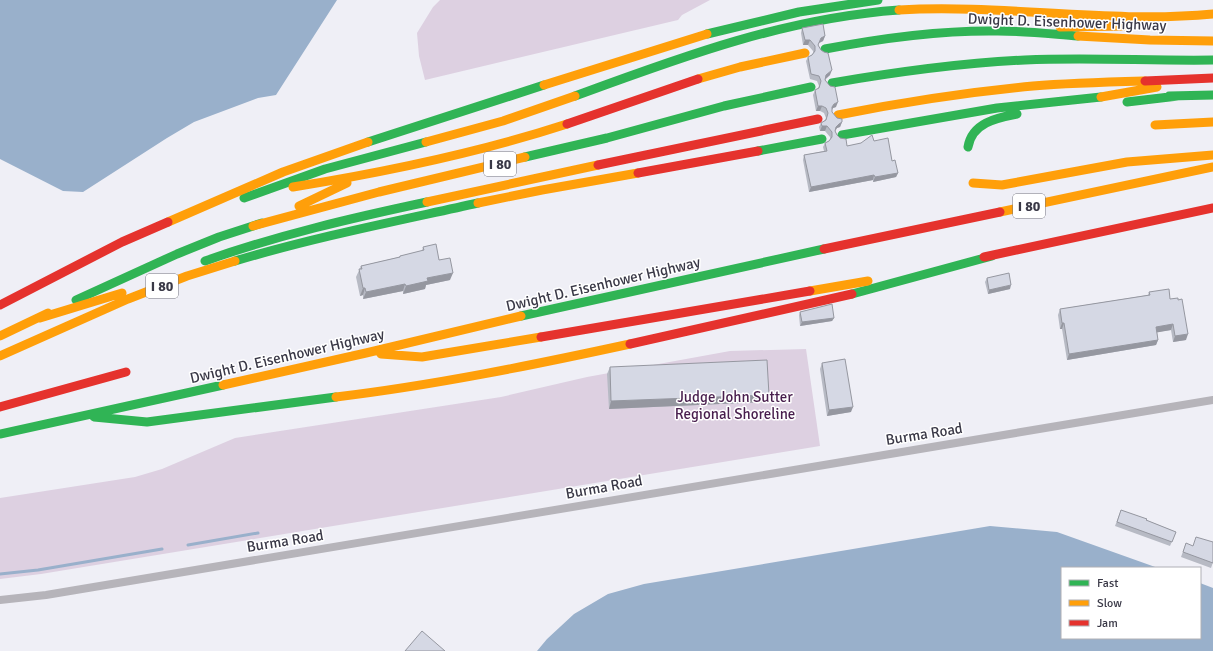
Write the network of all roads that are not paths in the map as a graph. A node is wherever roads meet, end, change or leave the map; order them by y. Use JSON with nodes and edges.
{"nodes":[{"id":1,"x":878,"y":0,"type":"edge"},
{"id":2,"x":1213,"y":14,"type":"edge"},
{"id":3,"x":1137,"y":26,"type":"dead end"},
{"id":4,"x":1008,"y":31,"type":"junction"},
{"id":5,"x":1213,"y":41,"type":"edge"},
{"id":6,"x":825,"y":49,"type":"dead end"},
{"id":7,"x":805,"y":53,"type":"dead end"},
{"id":8,"x":1213,"y":60,"type":"edge"},
{"id":9,"x":1213,"y":78,"type":"edge"},
{"id":10,"x":832,"y":83,"type":"dead end"},
{"id":11,"x":812,"y":87,"type":"dead end"},
{"id":12,"x":1213,"y":95,"type":"edge"},
{"id":13,"x":1178,"y":96,"type":"junction"},
{"id":14,"x":1075,"y":100,"type":"junction"},
{"id":15,"x":838,"y":115,"type":"dead end"},
{"id":16,"x":818,"y":119,"type":"dead end"},
{"id":17,"x":1213,"y":122,"type":"edge"},
{"id":18,"x":1155,"y":125,"type":"dead end"},
{"id":19,"x":842,"y":135,"type":"dead end"},
{"id":20,"x":822,"y":139,"type":"dead end"},
{"id":21,"x":968,"y":147,"type":"dead end"},
{"id":22,"x":1213,"y":155,"type":"edge"},
{"id":23,"x":1213,"y":167,"type":"edge"},
{"id":24,"x":375,"y":173,"type":"junction"},
{"id":25,"x":973,"y":183,"type":"dead end"},
{"id":26,"x":244,"y":198,"type":"junction"},
{"id":27,"x":1213,"y":208,"type":"edge"},
{"id":28,"x":253,"y":226,"type":"junction"},
{"id":29,"x":992,"y":256,"type":"junction"},
{"id":30,"x":24,"y":303,"type":"dead end"},
{"id":31,"x":0,"y":305,"type":"edge"},
{"id":32,"x":40,"y":318,"type":"junction"},
{"id":33,"x":0,"y":336,"type":"edge"},
{"id":34,"x":366,"y":353,"type":"junction"},
{"id":35,"x":0,"y":356,"type":"edge"},
{"id":36,"x":126,"y":372,"type":"dead end"},
{"id":37,"x":1213,"y":400,"type":"edge"},
{"id":38,"x":0,"y":407,"type":"edge"},
{"id":39,"x":82,"y":416,"type":"junction"},
{"id":40,"x":0,"y":434,"type":"edge"},
{"id":41,"x":0,"y":600,"type":"edge"}],
"edges":[{"from":1,"to":31,"type":"highway"},
{"from":2,"to":26,"type":"highway"},
{"from":3,"to":4,"type":"highway"},
{"from":4,"to":5,"type":"highway","name":"Dwight D. Eisenhower Highway"},
{"from":4,"to":6,"type":"highway","name":"Dwight D. Eisenhower Highway"},
{"from":7,"to":24,"type":"highway","number":"I 80"},
{"from":8,"to":10,"type":"highway"},
{"from":9,"to":14,"type":"highway"},
{"from":9,"to":15,"type":"highway"},
{"from":11,"to":28,"type":"highway","number":"I 80"},
{"from":12,"to":13,"type":"highway"},
{"from":13,"to":14,"type":"highway"},
{"from":13,"to":21,"type":"highway"},
{"from":14,"to":19,"type":"highway"},
{"from":16,"to":32,"type":"highway","number":"I 80"},
{"from":17,"to":18,"type":"highway"},
{"from":20,"to":35,"type":"highway","number":"I 80"},
{"from":22,"to":25,"type":"highway"},
{"from":23,"to":34,"type":"highway","name":"Dwight D. Eisenhower Highway","number":"I 80"},
{"from":24,"to":26,"type":"highway","number":"I 80"},
{"from":24,"to":28,"type":"highway","number":"I 80"},
{"from":26,"to":30,"type":"highway","number":"I 80"},
{"from":27,"to":29,"type":"highway"},
{"from":28,"to":32,"type":"highway","number":"I 80"},
{"from":29,"to":34,"type":"highway"},
{"from":29,"to":39,"type":"highway"},
{"from":32,"to":33,"type":"highway","number":"I 80"},
{"from":34,"to":39,"type":"highway","name":"Dwight D. Eisenhower Highway","number":"I 80"},
{"from":36,"to":38,"type":"highway"},
{"from":37,"to":41,"type":"street","name":"Burma Road"},
{"from":39,"to":40,"type":"highway","name":"Dwight D. Eisenhower Highway","number":"I 80"}]}
